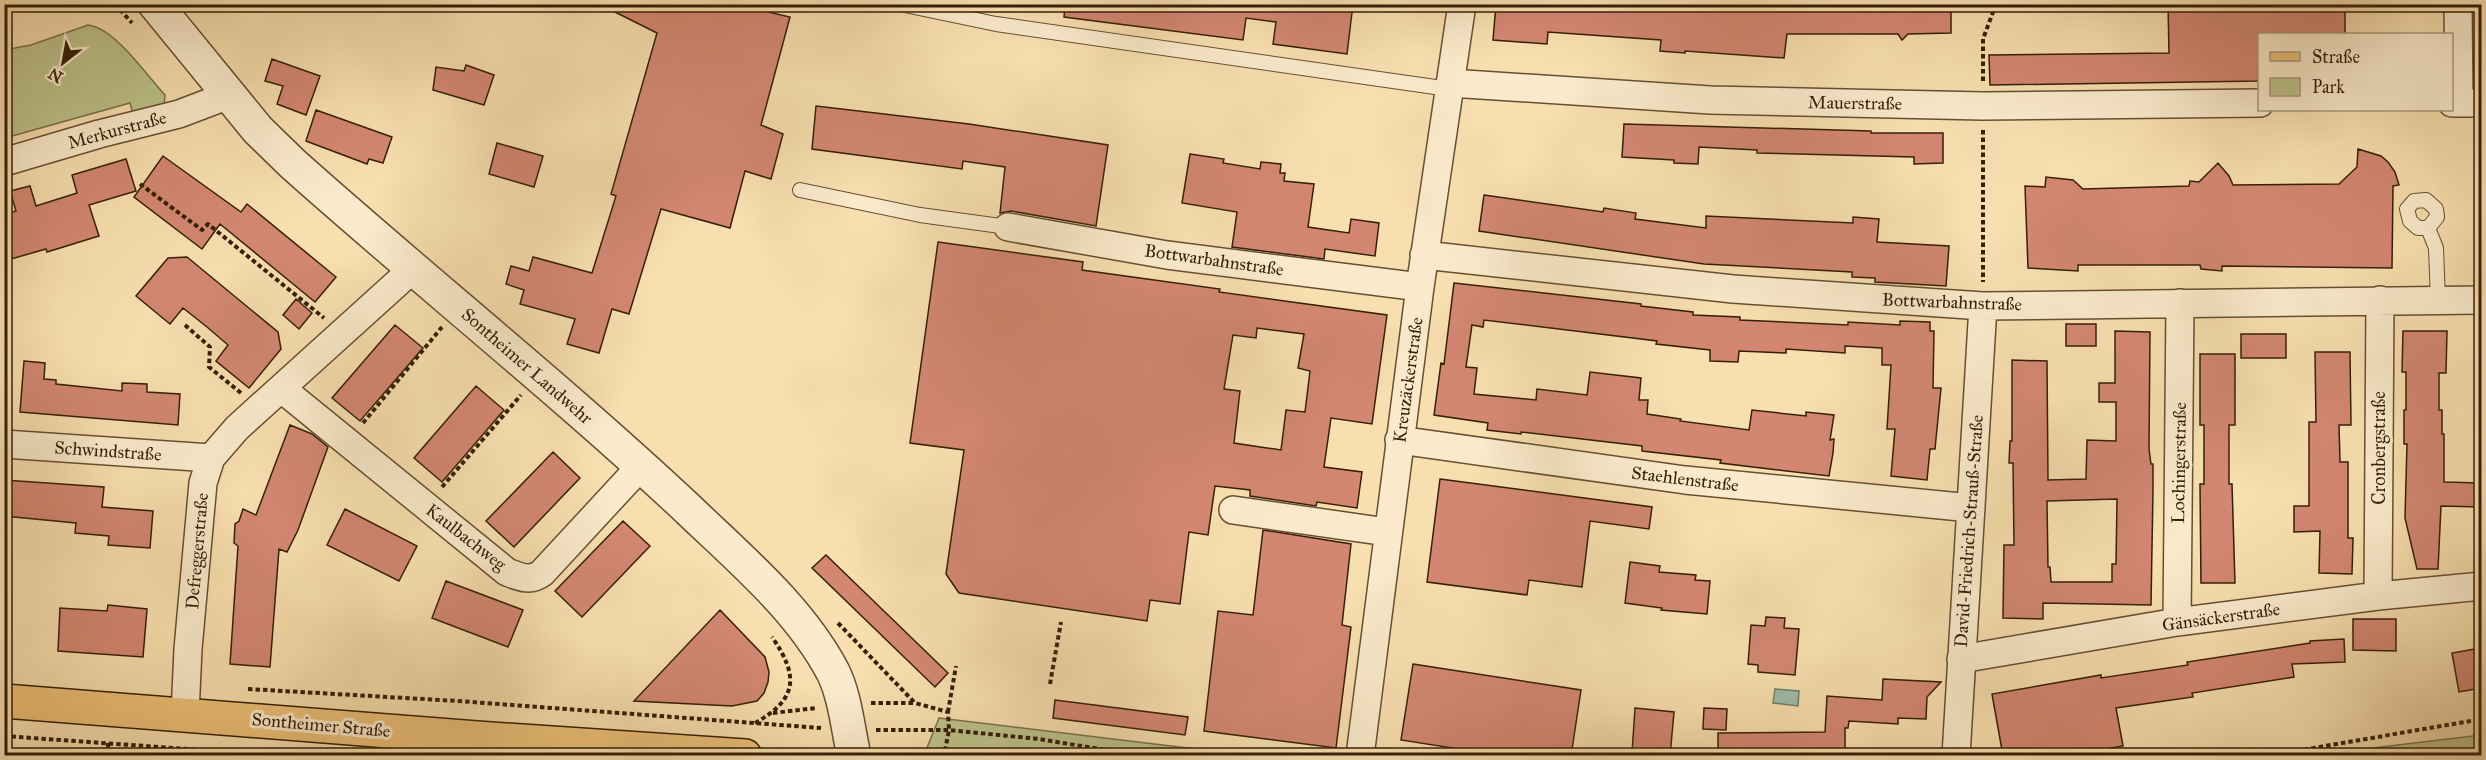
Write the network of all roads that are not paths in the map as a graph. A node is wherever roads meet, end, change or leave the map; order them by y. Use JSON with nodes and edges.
{"nodes":[{"id":1,"x":155,"y":4,"type":"edge"},
{"id":2,"x":900,"y":4,"type":"edge"},
{"id":3,"x":1462,"y":4,"type":"edge"},
{"id":4,"x":2458,"y":4,"type":"edge"},
{"id":5,"x":1450,"y":86,"type":"junction"},
{"id":6,"x":229,"y":95,"type":"junction"},
{"id":7,"x":2258,"y":103,"type":"edge"},
{"id":8,"x":2464,"y":103,"type":"edge"},
{"id":9,"x":4,"y":162,"type":"edge"},
{"id":10,"x":800,"y":190,"type":"dead end"},
{"id":11,"x":1008,"y":227,"type":"joint"},
{"id":12,"x":2428,"y":228,"type":"dead end"},
{"id":13,"x":1424,"y":255,"type":"junction"},
{"id":14,"x":415,"y":267,"type":"junction"},
{"id":15,"x":1420,"y":287,"type":"junction"},
{"id":16,"x":2380,"y":300,"type":"junction"},
{"id":17,"x":2438,"y":300,"type":"junction"},
{"id":18,"x":2481,"y":300,"type":"edge"},
{"id":19,"x":2180,"y":303,"type":"junction"},
{"id":20,"x":1983,"y":306,"type":"junction"},
{"id":21,"x":282,"y":389,"type":"junction"},
{"id":22,"x":1400,"y":440,"type":"junction"},
{"id":23,"x":4,"y":444,"type":"edge"},
{"id":24,"x":211,"y":458,"type":"junction"},
{"id":25,"x":641,"y":466,"type":"junction"},
{"id":26,"x":1971,"y":507,"type":"junction"},
{"id":27,"x":1233,"y":510,"type":"dead end"},
{"id":28,"x":1387,"y":532,"type":"junction"},
{"id":29,"x":2481,"y":586,"type":"edge"},
{"id":30,"x":2378,"y":596,"type":"junction"},
{"id":31,"x":2177,"y":622,"type":"junction"},
{"id":32,"x":1961,"y":659,"type":"junction"},
{"id":33,"x":4,"y":701,"type":"edge"},
{"id":34,"x":185,"y":714,"type":"junction"},
{"id":35,"x":851,"y":743,"type":"edge"},
{"id":36,"x":745,"y":756,"type":"edge"},
{"id":37,"x":1360,"y":756,"type":"edge"},
{"id":38,"x":1956,"y":756,"type":"edge"}],
"edges":[{"from":1,"to":6,"type":"street","name":"Sontheimer Landwehr"},
{"from":2,"to":5,"type":"lane"},
{"from":3,"to":5,"type":"street","name":"Kreuzäckerstraße"},
{"from":4,"to":8,"type":"street"},
{"from":5,"to":7,"type":"street","name":"Mauerstraße"},
{"from":5,"to":13,"type":"street","name":"Kreuzäckerstraße"},
{"from":6,"to":9,"type":"street","name":"Merkurstraße"},
{"from":6,"to":14,"type":"street","name":"Sontheimer Landwehr"},
{"from":10,"to":11,"type":"lane"},
{"from":11,"to":15,"type":"street","name":"Bottwarbahnstraße"},
{"from":12,"to":17,"type":"lane"},
{"from":13,"to":15,"type":"street","name":"Kreuzäckerstraße"},
{"from":13,"to":20,"type":"street","name":"Bottwarbahnstraße"},
{"from":14,"to":21,"type":"street","name":"Defreggerstraße"},
{"from":14,"to":25,"type":"street","name":"Sontheimer Landwehr"},
{"from":15,"to":22,"type":"street","name":"Kreuzäckerstraße"},
{"from":16,"to":17,"type":"street","name":"Bottwarbahnstraße"},
{"from":16,"to":19,"type":"street","name":"Bottwarbahnstraße"},
{"from":16,"to":30,"type":"street","name":"Cronbergstraße"},
{"from":17,"to":18,"type":"street","name":"Bottwarbahnstraße"},
{"from":19,"to":20,"type":"street","name":"Bottwarbahnstraße"},
{"from":19,"to":31,"type":"street","name":"Lochingerstraße"},
{"from":20,"to":26,"type":"street","name":"David-Friedrich-Strauß-Straße"},
{"from":21,"to":24,"type":"street","name":"Defreggerstraße"},
{"from":21,"to":25,"type":"street","name":"Kaulbachweg"},
{"from":22,"to":26,"type":"street","name":"Staehlenstraße"},
{"from":22,"to":28,"type":"street","name":"Kreuzäckerstraße"},
{"from":23,"to":24,"type":"street","name":"Schwindstraße"},
{"from":24,"to":34,"type":"street","name":"Defreggerstraße"},
{"from":25,"to":35,"type":"street","name":"Sontheimer Landwehr"},
{"from":26,"to":32,"type":"street","name":"David-Friedrich-Strauß-Straße"},
{"from":27,"to":28,"type":"street"},
{"from":28,"to":37,"type":"street","name":"Kreuzäckerstraße"},
{"from":29,"to":30,"type":"street","name":"Gänsäckerstraße"},
{"from":30,"to":31,"type":"street","name":"Gänsäckerstraße"},
{"from":31,"to":32,"type":"street","name":"Gänsäckerstraße"},
{"from":32,"to":38,"type":"street","name":"David-Friedrich-Strauß-Straße"},
{"from":33,"to":34,"type":"main road","name":"Sontheimer Straße"},
{"from":34,"to":36,"type":"main road","name":"Sontheimer Straße"}]}
